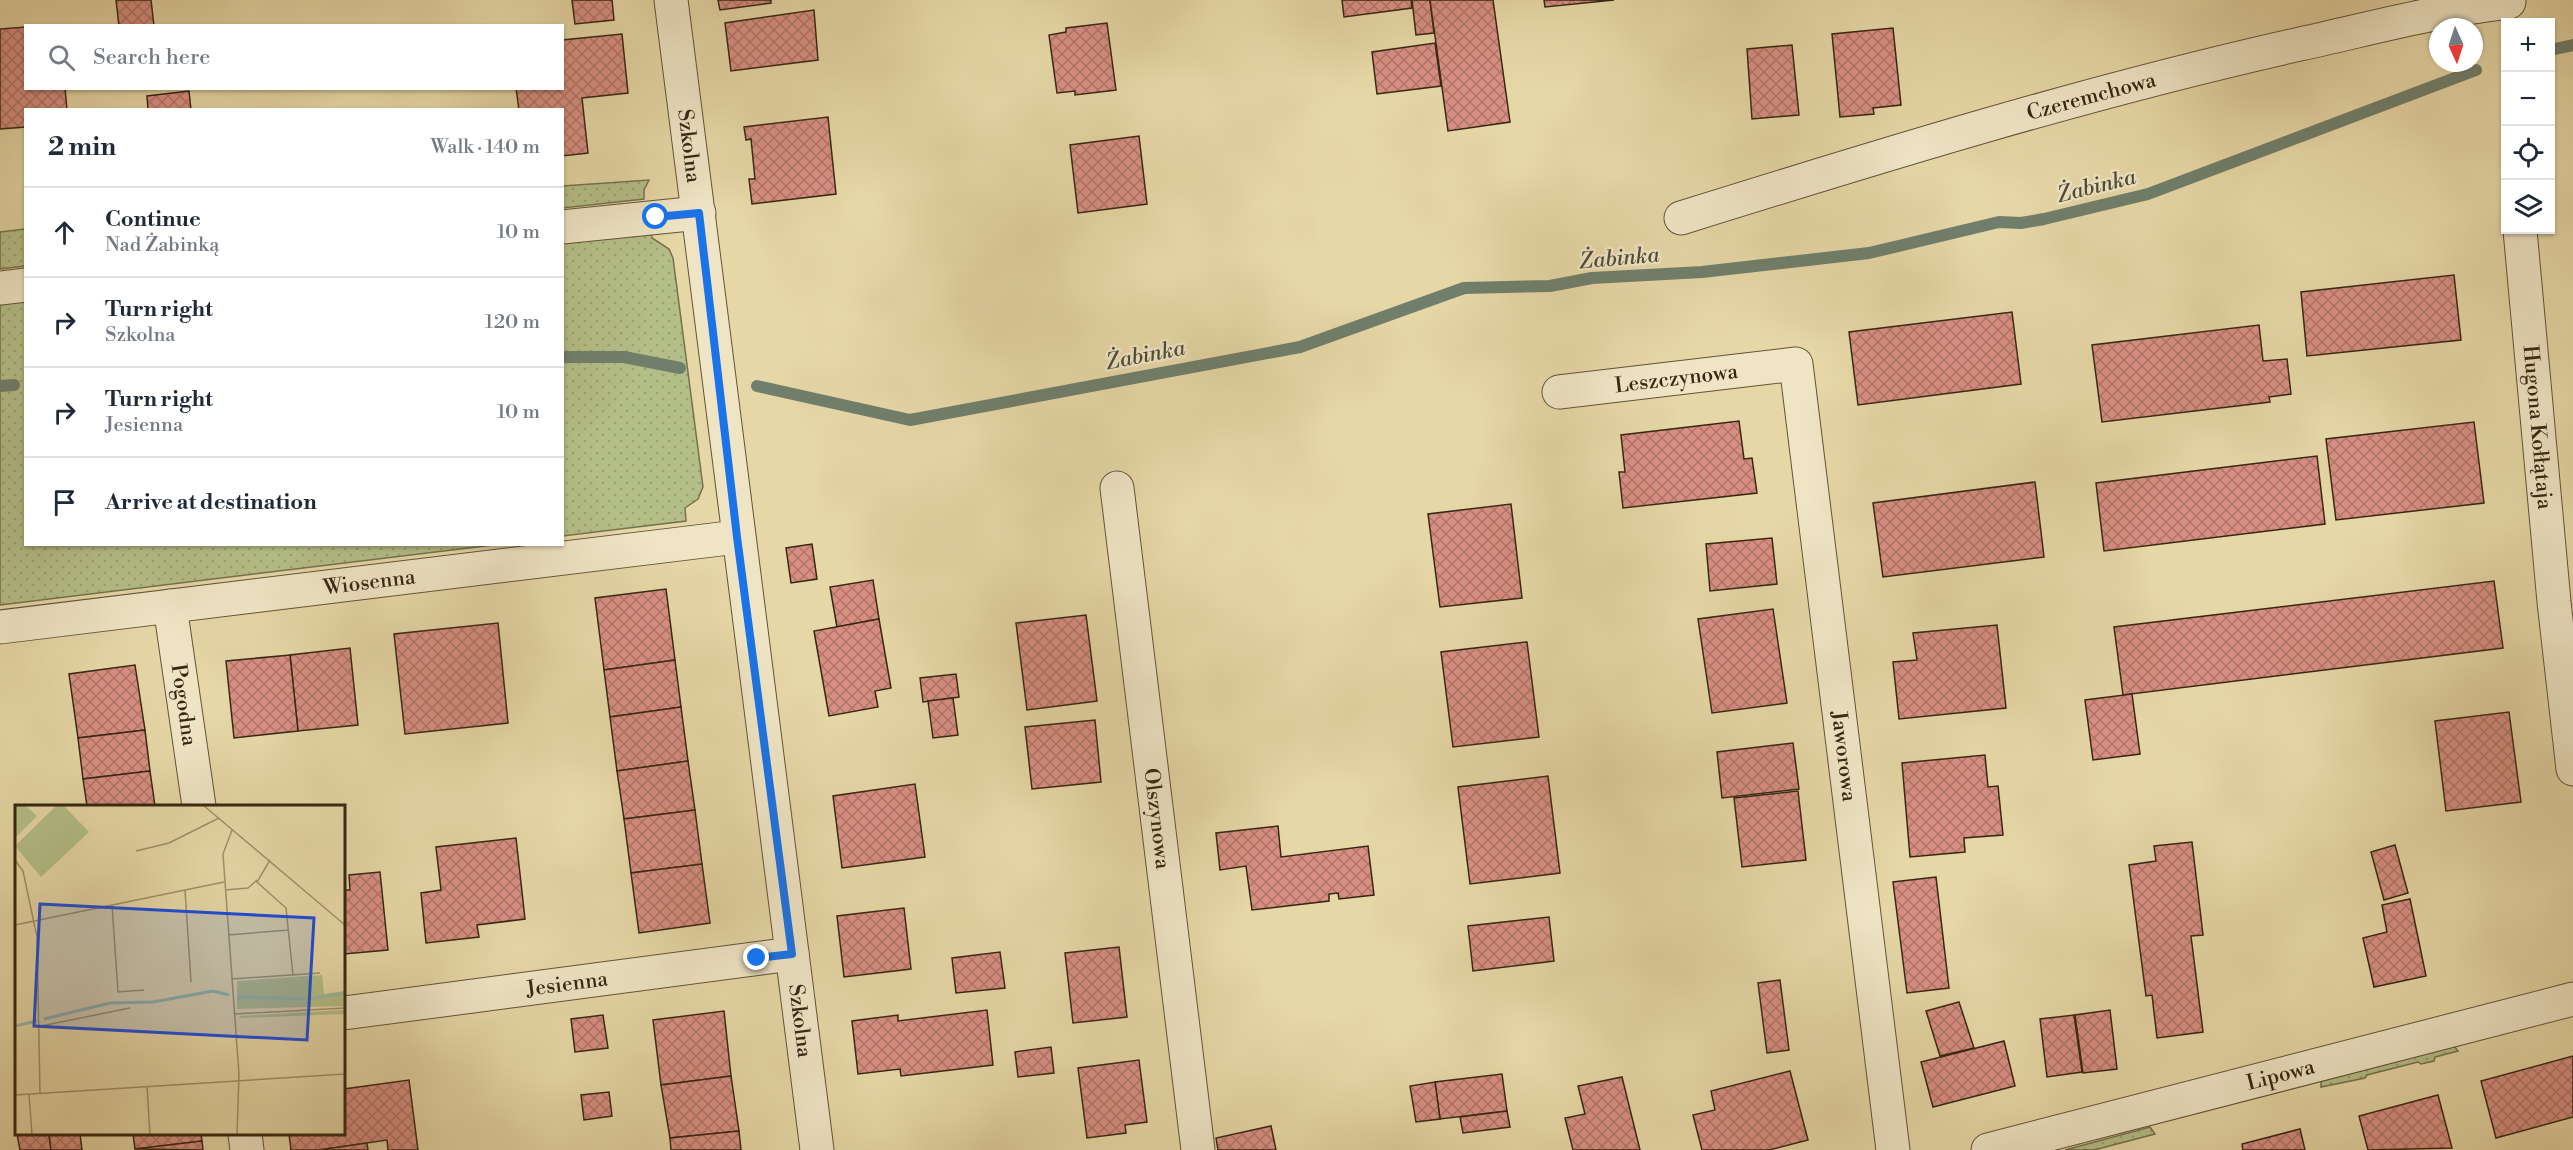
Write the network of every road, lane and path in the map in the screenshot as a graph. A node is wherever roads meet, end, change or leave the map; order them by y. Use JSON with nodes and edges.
{"nodes":[{"id":1,"x":671,"y":0,"type":"edge"},
{"id":2,"x":2509,"y":8,"type":"edge"},
{"id":3,"x":699,"y":213,"type":"junction"},
{"id":4,"x":1681,"y":218,"type":"dead end"},
{"id":5,"x":564,"y":227,"type":"edge"},
{"id":6,"x":2520,"y":234,"type":"edge"},
{"id":7,"x":24,"y":285,"type":"edge"},
{"id":8,"x":0,"y":288,"type":"edge"},
{"id":9,"x":1796,"y":364,"type":"joint"},
{"id":10,"x":1559,"y":392,"type":"dead end"},
{"id":11,"x":1116,"y":488,"type":"dead end"},
{"id":12,"x":737,"y":537,"type":"junction"},
{"id":13,"x":170,"y":606,"type":"junction"},
{"id":14,"x":0,"y":627,"type":"edge"},
{"id":15,"x":2573,"y":769,"type":"edge"},
{"id":16,"x":199,"y":805,"type":"edge"},
{"id":17,"x":792,"y":954,"type":"junction"},
{"id":18,"x":2573,"y":999,"type":"edge"},
{"id":19,"x":345,"y":1013,"type":"edge"},
{"id":20,"x":245,"y":1135,"type":"edge"},
{"id":21,"x":247,"y":1150,"type":"edge"},
{"id":22,"x":817,"y":1150,"type":"edge"},
{"id":23,"x":1198,"y":1150,"type":"edge"},
{"id":24,"x":1893,"y":1150,"type":"edge"},
{"id":25,"x":1988,"y":1150,"type":"edge"}],
"edges":[{"from":1,"to":3,"type":"street","name":"Szkolna"},
{"from":2,"to":4,"type":"street","name":"Czeremchowa"},
{"from":3,"to":5,"type":"street"},
{"from":3,"to":12,"type":"street","name":"Szkolna"},
{"from":6,"to":15,"type":"street","name":"Hugona Kołłątaja"},
{"from":7,"to":8,"type":"street"},
{"from":9,"to":10,"type":"street","name":"Leszczynowa"},
{"from":9,"to":24,"type":"street","name":"Jaworowa"},
{"from":11,"to":23,"type":"street","name":"Olszynowa"},
{"from":12,"to":13,"type":"street","name":"Wiosenna"},
{"from":12,"to":17,"type":"street","name":"Szkolna"},
{"from":13,"to":14,"type":"street","name":"Wiosenna"},
{"from":13,"to":16,"type":"street","name":"Pogodna"},
{"from":17,"to":19,"type":"street","name":"Jesienna"},
{"from":17,"to":22,"type":"street","name":"Szkolna"},
{"from":18,"to":25,"type":"street","name":"Lipowa"},
{"from":20,"to":21,"type":"street"}]}
